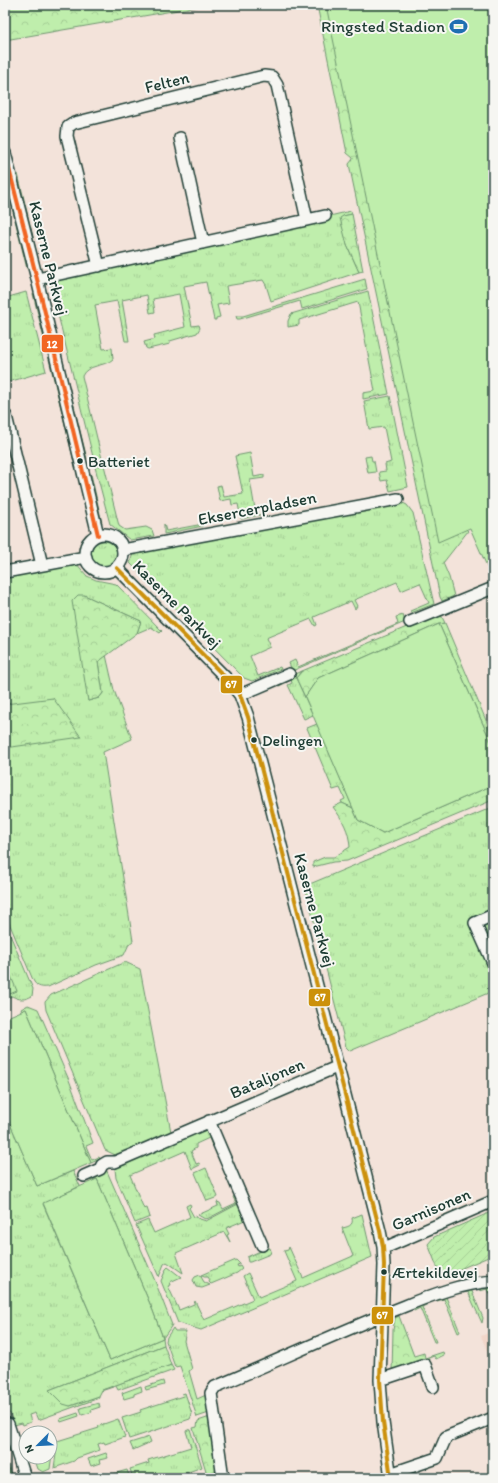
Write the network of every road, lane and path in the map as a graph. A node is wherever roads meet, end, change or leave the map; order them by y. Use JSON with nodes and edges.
{"nodes":[{"id":1,"x":180,"y":138,"type":"dead end"},
{"id":2,"x":6,"y":160,"type":"edge"},
{"id":3,"x":325,"y":216,"type":"dead end"},
{"id":4,"x":307,"y":220,"type":"junction"},
{"id":5,"x":203,"y":243,"type":"junction"},
{"id":6,"x":99,"y":266,"type":"junction"},
{"id":7,"x":37,"y":279,"type":"junction"},
{"id":8,"x":6,"y":416,"type":"dead end"},
{"id":9,"x":398,"y":499,"type":"dead end"},
{"id":10,"x":98,"y":535,"type":"junction"},
{"id":11,"x":123,"y":550,"type":"junction"},
{"id":12,"x":86,"y":557,"type":"junction"},
{"id":13,"x":42,"y":565,"type":"junction"},
{"id":14,"x":117,"y":568,"type":"junction"},
{"id":15,"x":5,"y":572,"type":"edge"},
{"id":16,"x":493,"y":588,"type":"edge"},
{"id":17,"x":410,"y":622,"type":"dead end"},
{"id":18,"x":288,"y":674,"type":"dead end"},
{"id":19,"x":240,"y":695,"type":"junction"},
{"id":20,"x":493,"y":915,"type":"edge"},
{"id":21,"x":493,"y":963,"type":"edge"},
{"id":22,"x":339,"y":1066,"type":"junction"},
{"id":23,"x":209,"y":1121,"type":"junction"},
{"id":24,"x":84,"y":1176,"type":"dead end"},
{"id":25,"x":493,"y":1201,"type":"edge"},
{"id":26,"x":262,"y":1245,"type":"dead end"},
{"id":27,"x":383,"y":1246,"type":"junction"},
{"id":28,"x":493,"y":1281,"type":"edge"},
{"id":29,"x":382,"y":1314,"type":"junction"},
{"id":30,"x":380,"y":1380,"type":"junction"},
{"id":31,"x":433,"y":1387,"type":"dead end"},
{"id":32,"x":493,"y":1418,"type":"edge"},
{"id":33,"x":8,"y":1424,"type":"dead end"},
{"id":34,"x":390,"y":1476,"type":"edge"},
{"id":35,"x":25,"y":1478,"type":"edge"},
{"id":36,"x":223,"y":1478,"type":"edge"}],
"edges":[{"from":1,"to":5,"type":"street"},
{"from":2,"to":7,"type":"street","name":"Kaserne Parkvej"},
{"from":3,"to":4,"type":"street"},
{"from":4,"to":5,"type":"street"},
{"from":4,"to":6,"type":"street","name":"Felten"},
{"from":5,"to":6,"type":"street"},
{"from":6,"to":7,"type":"street"},
{"from":7,"to":10,"type":"street","name":"Kaserne Parkvej"},
{"from":8,"to":13,"type":"street"},
{"from":9,"to":11,"type":"street","name":"Eksercerpladsen"},
{"from":10,"to":11,"type":"street"},
{"from":10,"to":12,"type":"street"},
{"from":11,"to":14,"type":"street"},
{"from":12,"to":13,"type":"street"},
{"from":12,"to":14,"type":"street"},
{"from":13,"to":15,"type":"street"},
{"from":14,"to":19,"type":"street","name":"Kaserne Parkvej"},
{"from":16,"to":17,"type":"street"},
{"from":18,"to":19,"type":"street"},
{"from":19,"to":22,"type":"street","name":"Kaserne Parkvej"},
{"from":20,"to":21,"type":"street"},
{"from":22,"to":23,"type":"street","name":"Bataljonen"},
{"from":22,"to":27,"type":"street","name":"Kaserne Parkvej"},
{"from":23,"to":24,"type":"street","name":"Bataljonen"},
{"from":23,"to":26,"type":"street"},
{"from":25,"to":27,"type":"street","name":"Garnisonen"},
{"from":27,"to":29,"type":"street","name":"Kaserne Parkvej"},
{"from":28,"to":29,"type":"street"},
{"from":29,"to":30,"type":"street","name":"Kaserne Parkvej"},
{"from":29,"to":36,"type":"street"},
{"from":30,"to":31,"type":"street"},
{"from":30,"to":34,"type":"street","name":"Kaserne Parkvej"},
{"from":32,"to":34,"type":"street","name":"Kaserne Parkvej"},
{"from":33,"to":35,"type":"street"}]}
